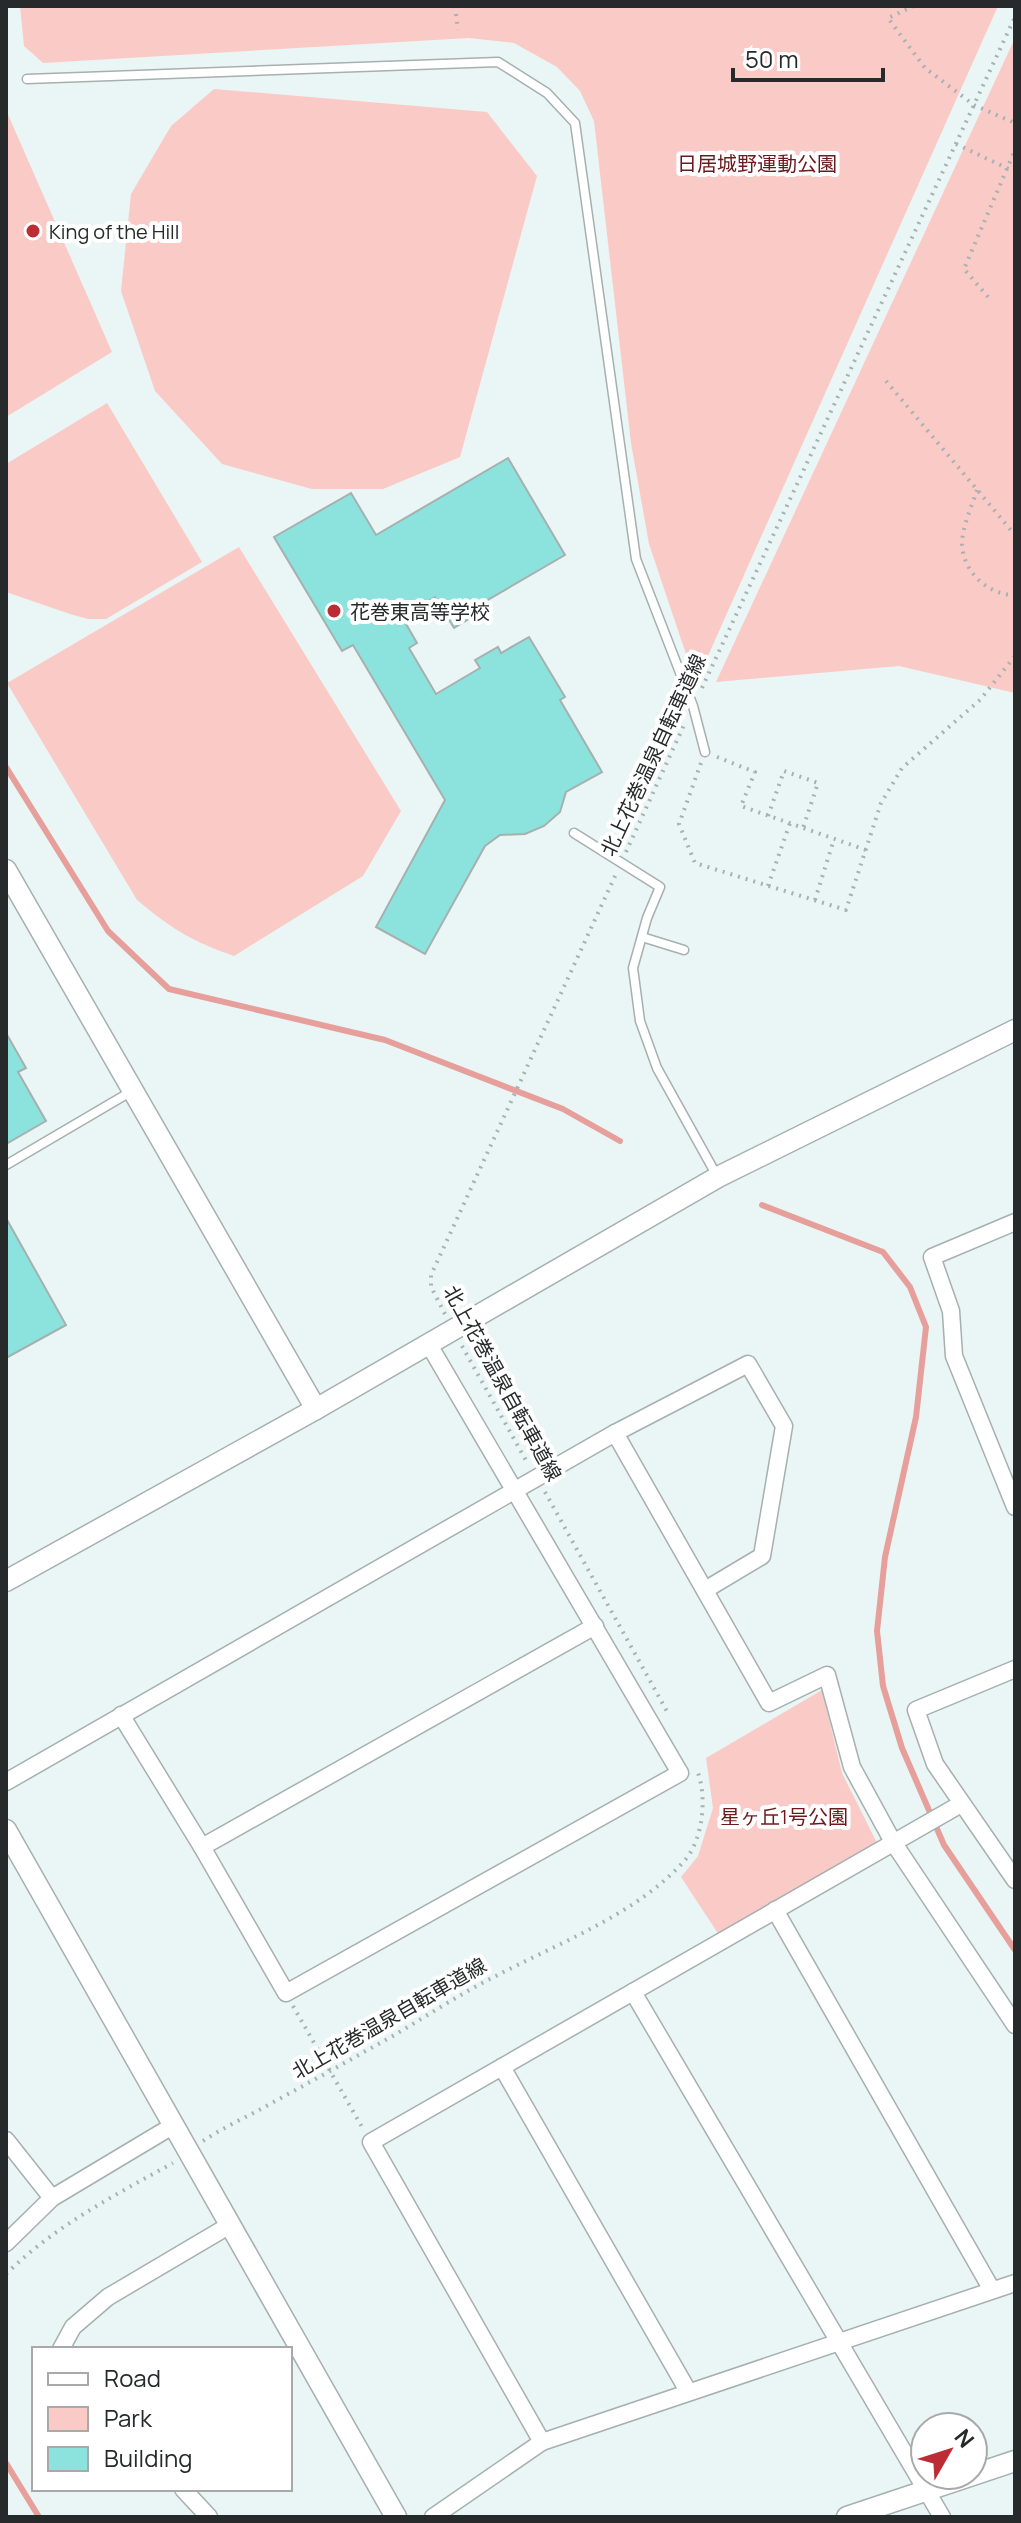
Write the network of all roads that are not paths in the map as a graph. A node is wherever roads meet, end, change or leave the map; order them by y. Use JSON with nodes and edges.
{"nodes":[{"id":1,"x":27,"y":79,"type":"dead end"},
{"id":2,"x":705,"y":752,"type":"road end"},
{"id":3,"x":574,"y":833,"type":"dead end"},
{"id":4,"x":6,"y":870,"type":"edge"},
{"id":5,"x":642,"y":937,"type":"junction"},
{"id":6,"x":684,"y":950,"type":"dead end"},
{"id":7,"x":1015,"y":1030,"type":"edge"},
{"id":8,"x":133,"y":1091,"type":"junction"},
{"id":9,"x":6,"y":1165,"type":"edge"},
{"id":10,"x":718,"y":1177,"type":"junction"},
{"id":11,"x":1015,"y":1222,"type":"edge"},
{"id":12,"x":428,"y":1343,"type":"junction"},
{"id":13,"x":316,"y":1409,"type":"junction"},
{"id":14,"x":615,"y":1433,"type":"junction"},
{"id":15,"x":515,"y":1490,"type":"junction"},
{"id":16,"x":1015,"y":1507,"type":"edge"},
{"id":17,"x":6,"y":1581,"type":"edge"},
{"id":18,"x":705,"y":1590,"type":"junction"},
{"id":19,"x":595,"y":1626,"type":"junction"},
{"id":20,"x":1015,"y":1669,"type":"edge"},
{"id":21,"x":121,"y":1715,"type":"junction"},
{"id":22,"x":6,"y":1782,"type":"edge"},
{"id":23,"x":961,"y":1804,"type":"junction"},
{"id":24,"x":6,"y":1830,"type":"edge"},
{"id":25,"x":893,"y":1842,"type":"junction"},
{"id":26,"x":202,"y":1847,"type":"junction"},
{"id":27,"x":1015,"y":1880,"type":"edge"},
{"id":28,"x":775,"y":1910,"type":"junction"},
{"id":29,"x":633,"y":1992,"type":"junction"},
{"id":30,"x":1015,"y":2025,"type":"edge"},
{"id":31,"x":502,"y":2067,"type":"junction"},
{"id":32,"x":174,"y":2125,"type":"junction"},
{"id":33,"x":6,"y":2140,"type":"edge"},
{"id":34,"x":52,"y":2198,"type":"junction"},
{"id":35,"x":230,"y":2225,"type":"junction"},
{"id":36,"x":6,"y":2243,"type":"edge"},
{"id":37,"x":1015,"y":2283,"type":"edge"},
{"id":38,"x":992,"y":2290,"type":"junction"},
{"id":39,"x":840,"y":2343,"type":"junction"},
{"id":40,"x":62,"y":2347,"type":"edge"},
{"id":41,"x":688,"y":2391,"type":"junction"},
{"id":42,"x":542,"y":2442,"type":"junction"},
{"id":43,"x":909,"y":2460,"type":"edge"},
{"id":44,"x":1015,"y":2461,"type":"edge"},
{"id":45,"x":989,"y":2470,"type":"edge"},
{"id":46,"x":185,"y":2491,"type":"edge"},
{"id":47,"x":924,"y":2491,"type":"edge"},
{"id":48,"x":928,"y":2491,"type":"edge"},
{"id":49,"x":209,"y":2517,"type":"edge"},
{"id":50,"x":396,"y":2517,"type":"edge"},
{"id":51,"x":433,"y":2517,"type":"edge"},
{"id":52,"x":847,"y":2517,"type":"edge"},
{"id":53,"x":942,"y":2517,"type":"edge"}],
"edges":[{"from":1,"to":2,"type":"lane"},
{"from":3,"to":5,"type":"lane"},
{"from":4,"to":8,"type":"street"},
{"from":5,"to":6,"type":"lane"},
{"from":5,"to":10,"type":"lane"},
{"from":7,"to":10,"type":"street"},
{"from":8,"to":9,"type":"lane"},
{"from":8,"to":13,"type":"street"},
{"from":10,"to":12,"type":"street"},
{"from":11,"to":16,"type":"street"},
{"from":12,"to":13,"type":"street"},
{"from":12,"to":15,"type":"street"},
{"from":13,"to":17,"type":"street"},
{"from":14,"to":15,"type":"street"},
{"from":14,"to":18,"type":"street"},
{"from":14,"to":18,"type":"street"},
{"from":15,"to":19,"type":"street"},
{"from":15,"to":21,"type":"street"},
{"from":18,"to":25,"type":"street"},
{"from":19,"to":26,"type":"street"},
{"from":19,"to":26,"type":"street"},
{"from":20,"to":23,"type":"street"},
{"from":21,"to":22,"type":"street"},
{"from":21,"to":26,"type":"street"},
{"from":23,"to":25,"type":"street"},
{"from":23,"to":27,"type":"street"},
{"from":24,"to":32,"type":"street"},
{"from":25,"to":28,"type":"street"},
{"from":25,"to":30,"type":"street"},
{"from":28,"to":29,"type":"street"},
{"from":28,"to":38,"type":"street"},
{"from":29,"to":31,"type":"street"},
{"from":29,"to":39,"type":"street"},
{"from":31,"to":41,"type":"street"},
{"from":31,"to":42,"type":"street"},
{"from":32,"to":34,"type":"street"},
{"from":32,"to":35,"type":"street"},
{"from":33,"to":34,"type":"street"},
{"from":34,"to":36,"type":"street"},
{"from":35,"to":40,"type":"street"},
{"from":35,"to":50,"type":"street"},
{"from":37,"to":38,"type":"street"},
{"from":38,"to":39,"type":"street"},
{"from":39,"to":41,"type":"street"},
{"from":39,"to":43,"type":"street"},
{"from":41,"to":42,"type":"street"},
{"from":42,"to":51,"type":"street"},
{"from":44,"to":45,"type":"street"},
{"from":46,"to":49,"type":"street"},
{"from":47,"to":52,"type":"street"},
{"from":48,"to":53,"type":"street"}]}
